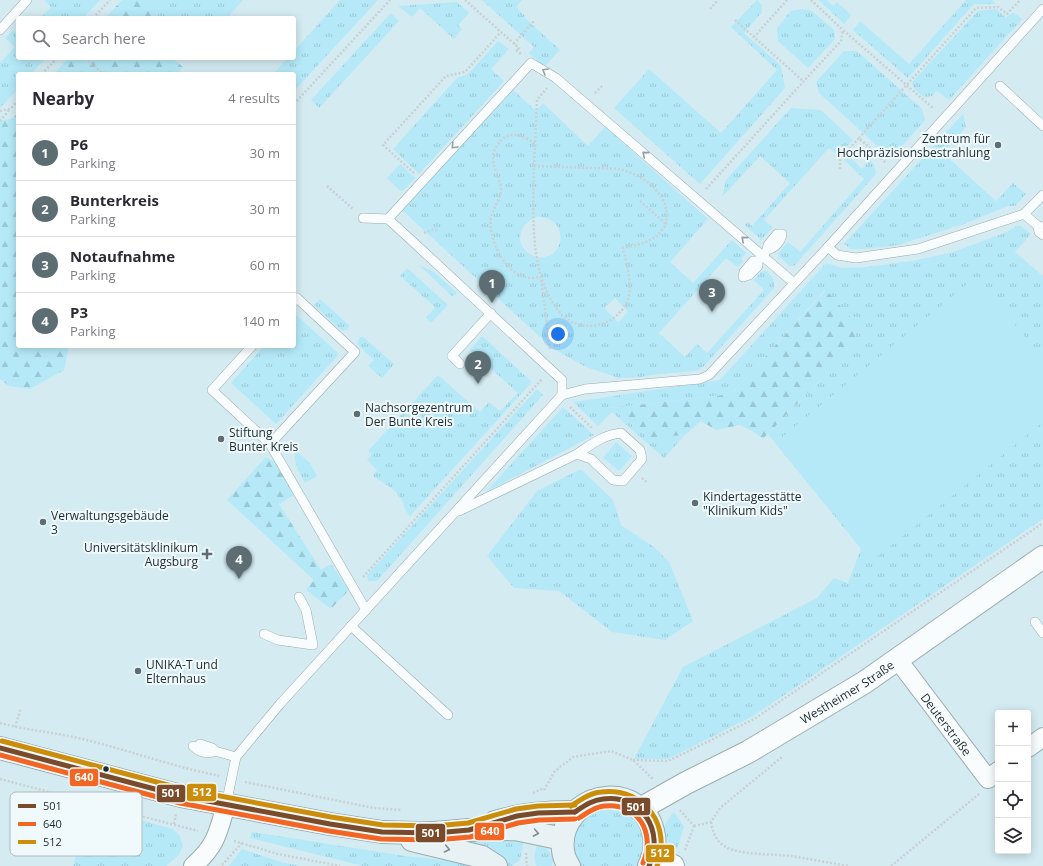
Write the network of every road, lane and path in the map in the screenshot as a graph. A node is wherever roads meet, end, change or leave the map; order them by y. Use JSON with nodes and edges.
{"nodes":[{"id":1,"x":27,"y":0,"type":"edge"},
{"id":2,"x":110,"y":0,"type":"edge"},
{"id":3,"x":390,"y":0,"type":"edge"},
{"id":4,"x":465,"y":0,"type":"edge"},
{"id":5,"x":718,"y":0,"type":"edge"},
{"id":6,"x":787,"y":0,"type":"edge"},
{"id":7,"x":811,"y":0,"type":"edge"},
{"id":8,"x":1020,"y":0,"type":"edge"},
{"id":9,"x":710,"y":9,"type":"dead end"},
{"id":10,"x":1043,"y":9,"type":"edge"},
{"id":11,"x":95,"y":16,"type":"edge"},
{"id":12,"x":735,"y":20,"type":"dead end"},
{"id":13,"x":534,"y":22,"type":"dead end"},
{"id":14,"x":0,"y":30,"type":"edge"},
{"id":15,"x":843,"y":30,"type":"junction"},
{"id":16,"x":501,"y":32,"type":"junction"},
{"id":17,"x":754,"y":37,"type":"junction"},
{"id":18,"x":514,"y":44,"type":"junction"},
{"id":19,"x":54,"y":60,"type":"edge"},
{"id":20,"x":87,"y":60,"type":"edge"},
{"id":21,"x":530,"y":63,"type":"junction"},
{"id":22,"x":44,"y":72,"type":"edge"},
{"id":23,"x":101,"y":72,"type":"edge"},
{"id":24,"x":556,"y":78,"type":"junction"},
{"id":25,"x":803,"y":82,"type":"junction"},
{"id":26,"x":906,"y":85,"type":"junction"},
{"id":27,"x":1000,"y":86,"type":"dead end"},
{"id":28,"x":296,"y":102,"type":"edge"},
{"id":29,"x":16,"y":103,"type":"edge"},
{"id":30,"x":10,"y":109,"type":"junction"},
{"id":31,"x":0,"y":111,"type":"edge"},
{"id":32,"x":945,"y":118,"type":"junction"},
{"id":33,"x":0,"y":121,"type":"edge"},
{"id":34,"x":1043,"y":126,"type":"edge"},
{"id":35,"x":859,"y":138,"type":"junction"},
{"id":36,"x":535,"y":143,"type":"junction"},
{"id":37,"x":534,"y":166,"type":"junction"},
{"id":38,"x":840,"y":169,"type":"dead end"},
{"id":39,"x":896,"y":172,"type":"junction"},
{"id":40,"x":422,"y":180,"type":"junction"},
{"id":41,"x":327,"y":186,"type":"dead end"},
{"id":42,"x":1043,"y":195,"type":"edge"},
{"id":43,"x":697,"y":198,"type":"junction"},
{"id":44,"x":640,"y":201,"type":"dead end"},
{"id":45,"x":1024,"y":214,"type":"junction"},
{"id":46,"x":363,"y":218,"type":"joint"},
{"id":47,"x":388,"y":219,"type":"junction"},
{"id":48,"x":666,"y":225,"type":"junction"},
{"id":49,"x":1040,"y":227,"type":"edge"},
{"id":50,"x":1043,"y":235,"type":"edge"},
{"id":51,"x":828,"y":247,"type":"junction"},
{"id":52,"x":541,"y":277,"type":"junction"},
{"id":53,"x":794,"y":283,"type":"junction"},
{"id":54,"x":296,"y":299,"type":"edge"},
{"id":55,"x":490,"y":313,"type":"junction"},
{"id":56,"x":250,"y":348,"type":"edge"},
{"id":57,"x":460,"y":364,"type":"dead end"},
{"id":58,"x":551,"y":369,"type":"junction"},
{"id":59,"x":562,"y":395,"type":"junction"},
{"id":60,"x":602,"y":437,"type":"junction"},
{"id":61,"x":270,"y":444,"type":"junction"},
{"id":62,"x":578,"y":454,"type":"junction"},
{"id":63,"x":453,"y":514,"type":"junction"},
{"id":64,"x":1043,"y":523,"type":"edge"},
{"id":65,"x":1043,"y":557,"type":"edge"},
{"id":66,"x":353,"y":587,"type":"junction"},
{"id":67,"x":299,"y":597,"type":"dead end"},
{"id":68,"x":366,"y":610,"type":"junction"},
{"id":69,"x":1035,"y":622,"type":"dead end"},
{"id":70,"x":351,"y":626,"type":"junction"},
{"id":71,"x":1043,"y":633,"type":"edge"},
{"id":72,"x":264,"y":634,"type":"dead end"},
{"id":73,"x":313,"y":645,"type":"junction"},
{"id":74,"x":324,"y":655,"type":"junction"},
{"id":75,"x":896,"y":660,"type":"junction"},
{"id":76,"x":21,"y":708,"type":"dead end"},
{"id":77,"x":448,"y":715,"type":"dead end"},
{"id":78,"x":0,"y":723,"type":"edge"},
{"id":79,"x":15,"y":727,"type":"junction"},
{"id":80,"x":1043,"y":737,"type":"edge"},
{"id":81,"x":196,"y":745,"type":"dead end"},
{"id":82,"x":1031,"y":746,"type":"edge"},
{"id":83,"x":0,"y":748,"type":"edge"},
{"id":84,"x":236,"y":757,"type":"junction"},
{"id":85,"x":633,"y":760,"type":"junction"},
{"id":86,"x":993,"y":775,"type":"edge"},
{"id":87,"x":0,"y":778,"type":"edge"},
{"id":88,"x":230,"y":779,"type":"junction"},
{"id":89,"x":53,"y":792,"type":"edge"},
{"id":90,"x":530,"y":794,"type":"dead end"},
{"id":91,"x":666,"y":794,"type":"junction"},
{"id":92,"x":226,"y":805,"type":"junction"},
{"id":93,"x":640,"y":810,"type":"junction"},
{"id":94,"x":402,"y":811,"type":"dead end"},
{"id":95,"x":575,"y":812,"type":"junction"},
{"id":96,"x":142,"y":816,"type":"edge"},
{"id":97,"x":470,"y":830,"type":"junction"},
{"id":98,"x":382,"y":832,"type":"junction"},
{"id":99,"x":217,"y":837,"type":"junction"},
{"id":100,"x":563,"y":839,"type":"junction"},
{"id":101,"x":242,"y":843,"type":"junction"},
{"id":102,"x":679,"y":859,"type":"edge"},
{"id":103,"x":650,"y":862,"type":"edge"},
{"id":104,"x":566,"y":864,"type":"edge"},
{"id":105,"x":193,"y":866,"type":"edge"},
{"id":106,"x":220,"y":866,"type":"edge"},
{"id":107,"x":340,"y":866,"type":"edge"},
{"id":108,"x":496,"y":866,"type":"edge"},
{"id":109,"x":849,"y":866,"type":"edge"},
{"id":110,"x":891,"y":866,"type":"edge"}],
"edges":[{"from":1,"to":14,"type":"lane"},
{"from":2,"to":11,"type":"path"},
{"from":3,"to":28,"type":"path"},
{"from":4,"to":16,"type":"path"},
{"from":5,"to":9,"type":"path"},
{"from":6,"to":17,"type":"path"},
{"from":7,"to":15,"type":"path"},
{"from":8,"to":26,"type":"path"},
{"from":10,"to":32,"type":"lane"},
{"from":12,"to":17,"type":"path"},
{"from":13,"to":18,"type":"path"},
{"from":15,"to":25,"type":"path"},
{"from":15,"to":26,"type":"path"},
{"from":16,"to":18,"type":"path"},
{"from":16,"to":40,"type":"path"},
{"from":17,"to":25,"type":"path"},
{"from":18,"to":21,"type":"path"},
{"from":19,"to":22,"type":"path"},
{"from":20,"to":23,"type":"path"},
{"from":24,"to":21,"type":"lane","one_way":true},
{"from":21,"to":40,"type":"lane","one_way":true},
{"from":24,"to":36,"type":"path"},
{"from":43,"to":24,"type":"lane","one_way":true},
{"from":25,"to":43,"type":"path"},
{"from":26,"to":32,"type":"path"},
{"from":26,"to":35,"type":"path"},
{"from":27,"to":34,"type":"lane"},
{"from":29,"to":30,"type":"path"},
{"from":30,"to":31,"type":"path"},
{"from":30,"to":33,"type":"path"},
{"from":32,"to":39,"type":"lane"},
{"from":35,"to":38,"type":"path"},
{"from":35,"to":39,"type":"path"},
{"from":36,"to":37,"type":"path"},
{"from":36,"to":52,"type":"path"},
{"from":37,"to":48,"type":"path"},
{"from":37,"to":52,"type":"path"},
{"from":39,"to":51,"type":"lane"},
{"from":40,"to":47,"type":"lane"},
{"from":41,"to":46,"type":"path"},
{"from":42,"to":45,"type":"lane"},
{"from":53,"to":43,"type":"lane","one_way":true},
{"from":44,"to":48,"type":"path"},
{"from":45,"to":49,"type":"lane"},
{"from":45,"to":51,"type":"lane"},
{"from":46,"to":47,"type":"lane"},
{"from":47,"to":55,"type":"lane"},
{"from":48,"to":52,"type":"path"},
{"from":49,"to":50,"type":"lane"},
{"from":51,"to":53,"type":"lane"},
{"from":52,"to":58,"type":"path"},
{"from":53,"to":59,"type":"lane"},
{"from":54,"to":61,"type":"lane"},
{"from":55,"to":57,"type":"lane"},
{"from":55,"to":58,"type":"lane"},
{"from":56,"to":61,"type":"lane"},
{"from":58,"to":59,"type":"lane"},
{"from":58,"to":66,"type":"path"},
{"from":59,"to":60,"type":"path"},
{"from":59,"to":63,"type":"lane"},
{"from":60,"to":62,"type":"lane"},
{"from":60,"to":62,"type":"lane"},
{"from":61,"to":66,"type":"lane"},
{"from":62,"to":63,"type":"lane"},
{"from":63,"to":68,"type":"lane"},
{"from":64,"to":85,"type":"path"},
{"from":65,"to":75,"type":"street","name":"Westheimer Straße"},
{"from":66,"to":68,"type":"lane"},
{"from":67,"to":73,"type":"lane"},
{"from":68,"to":70,"type":"lane"},
{"from":69,"to":71,"type":"lane"},
{"from":70,"to":74,"type":"lane"},
{"from":70,"to":77,"type":"lane"},
{"from":72,"to":73,"type":"lane"},
{"from":73,"to":74,"type":"lane"},
{"from":74,"to":84,"type":"lane"},
{"from":75,"to":86,"type":"street","name":"Deuterstraße"},
{"from":75,"to":91,"type":"street","name":"Westheimer Straße"},
{"from":76,"to":79,"type":"path"},
{"from":78,"to":79,"type":"path"},
{"from":79,"to":88,"type":"path"},
{"from":80,"to":82,"type":"street"},
{"from":81,"to":84,"type":"lane"},
{"from":83,"to":92,"type":"main road"},
{"from":84,"to":88,"type":"lane"},
{"from":85,"to":90,"type":"path"},
{"from":85,"to":91,"type":"path"},
{"from":86,"to":110,"type":"path"},
{"from":87,"to":89,"type":"path"},
{"from":88,"to":92,"type":"lane"},
{"from":88,"to":94,"type":"path"},
{"from":91,"to":93,"type":"street","name":"Westheimer Straße"},
{"from":92,"to":98,"type":"main road"},
{"from":92,"to":99,"type":"street"},
{"from":93,"to":95,"type":"main road"},
{"from":93,"to":103,"type":"main road"},
{"from":95,"to":97,"type":"main road"},
{"from":95,"to":100,"type":"main road"},
{"from":96,"to":99,"type":"path"},
{"from":97,"to":98,"type":"main road"},
{"from":97,"to":100,"type":"main road","one_way":true},
{"from":98,"to":108,"type":"main road","one_way":true},
{"from":99,"to":101,"type":"path"},
{"from":99,"to":105,"type":"street"},
{"from":100,"to":104,"type":"main road"},
{"from":101,"to":106,"type":"path"},
{"from":101,"to":107,"type":"path"},
{"from":102,"to":103,"type":"street"},
{"from":102,"to":109,"type":"path"}]}
